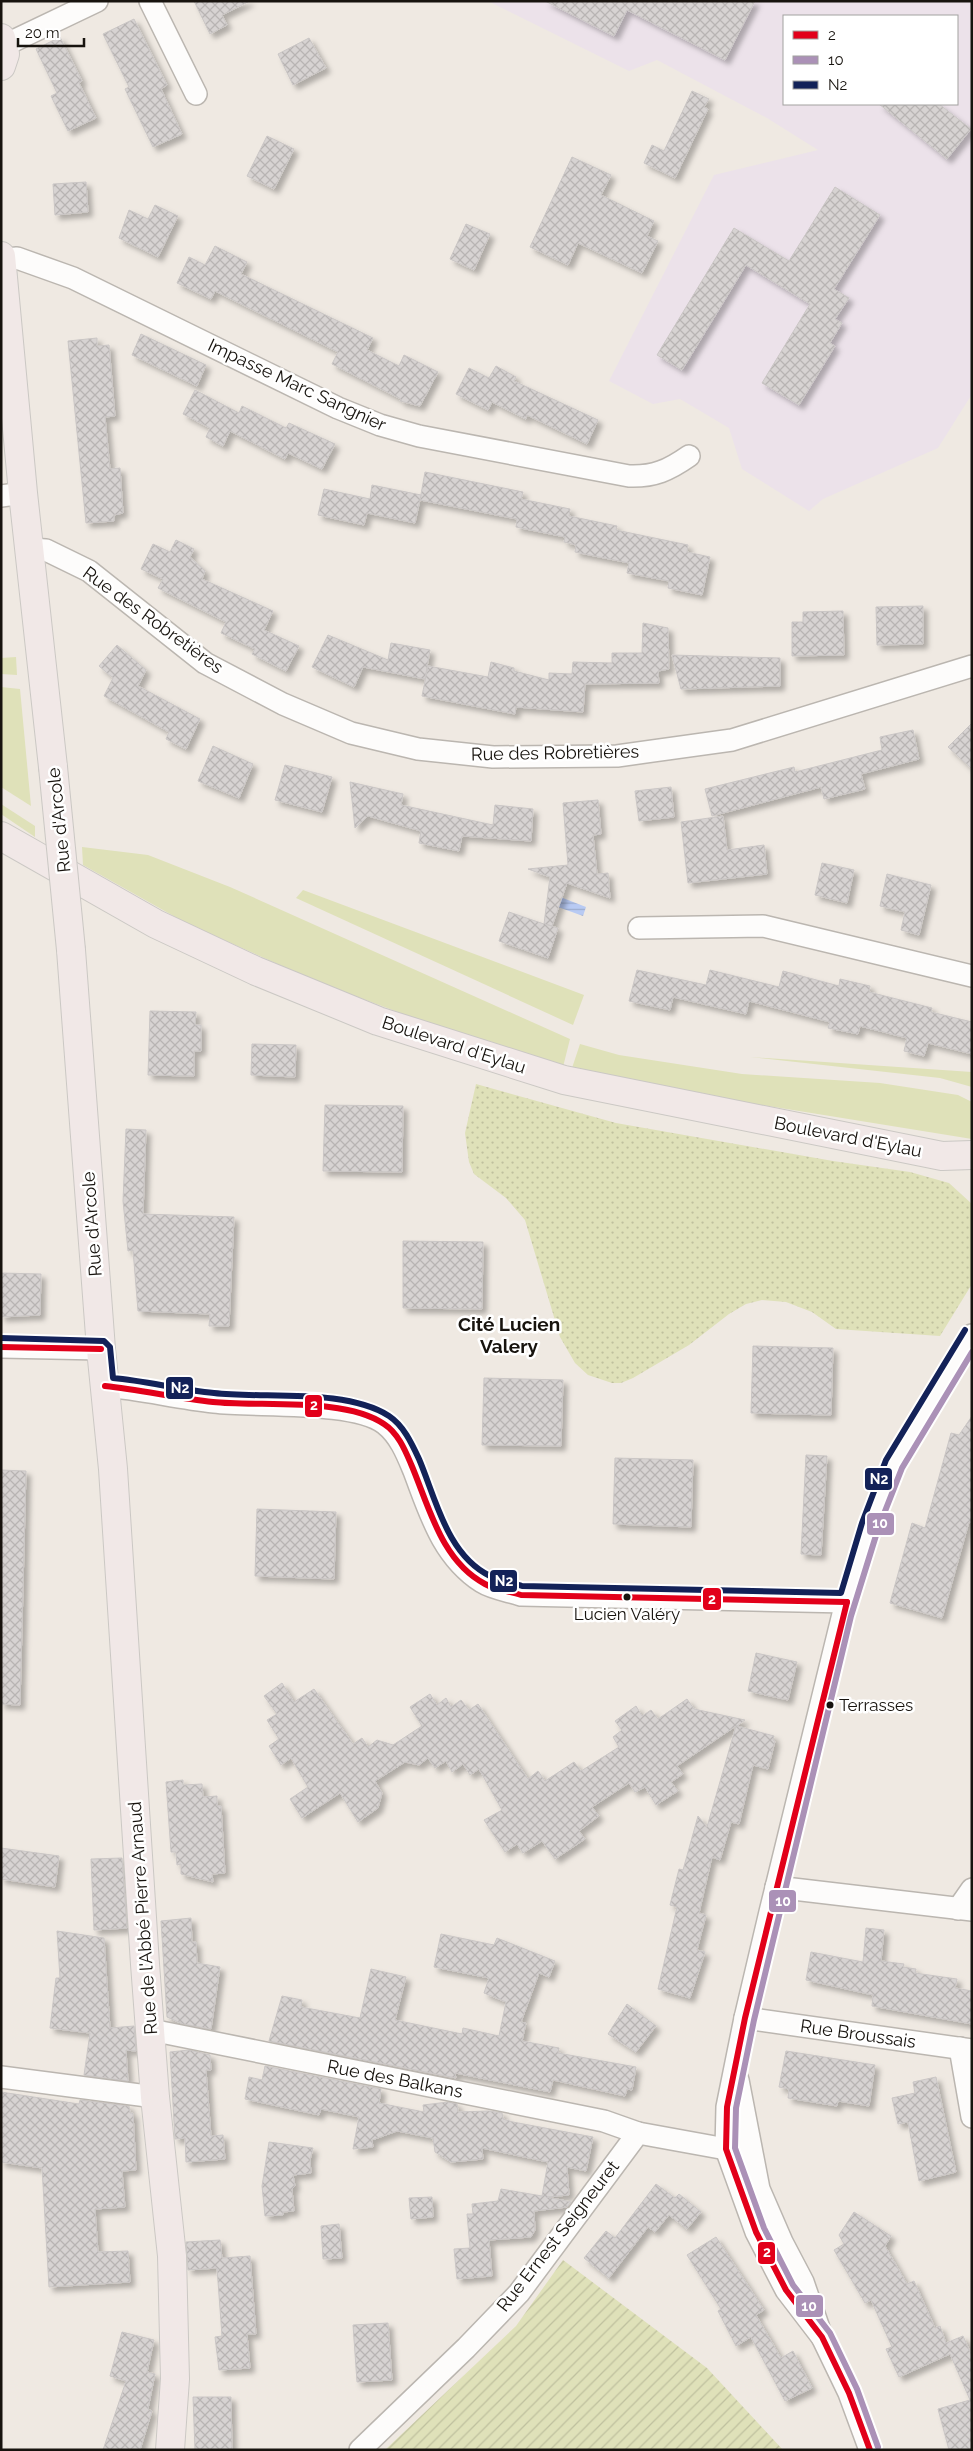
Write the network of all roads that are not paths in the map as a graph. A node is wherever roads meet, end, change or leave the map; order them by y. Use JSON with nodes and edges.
{"nodes":[{"id":1,"x":97,"y":1,"type":"edge"},
{"id":2,"x":150,"y":1,"type":"edge"},
{"id":3,"x":2,"y":50,"type":"edge"},
{"id":4,"x":196,"y":94,"type":"dead end"},
{"id":5,"x":1,"y":256,"type":"edge"},
{"id":6,"x":2,"y":260,"type":"edge"},
{"id":7,"x":689,"y":456,"type":"dead end"},
{"id":8,"x":12,"y":494,"type":"edge"},
{"id":9,"x":30,"y":549,"type":"junction"},
{"id":10,"x":969,"y":672,"type":"edge"},
{"id":11,"x":1,"y":836,"type":"edge"},
{"id":12,"x":638,"y":928,"type":"dead end"},
{"id":13,"x":972,"y":976,"type":"edge"},
{"id":14,"x":972,"y":1155,"type":"edge"},
{"id":15,"x":942,"y":1156,"type":"junction"},
{"id":16,"x":972,"y":1174,"type":"edge"},
{"id":17,"x":972,"y":1335,"type":"edge"},
{"id":18,"x":1,"y":1347,"type":"edge"},
{"id":19,"x":101,"y":1349,"type":"junction"},
{"id":20,"x":105,"y":1386,"type":"junction"},
{"id":21,"x":847,"y":1602,"type":"junction"},
{"id":22,"x":776,"y":1887,"type":"junction"},
{"id":23,"x":972,"y":1889,"type":"edge"},
{"id":24,"x":965,"y":1910,"type":"edge"},
{"id":25,"x":745,"y":2018,"type":"junction"},
{"id":26,"x":150,"y":2030,"type":"junction"},
{"id":27,"x":966,"y":2049,"type":"edge"},
{"id":28,"x":736,"y":2062,"type":"junction"},
{"id":29,"x":1,"y":2077,"type":"edge"},
{"id":30,"x":155,"y":2097,"type":"junction"},
{"id":31,"x":972,"y":2117,"type":"edge"},
{"id":32,"x":745,"y":2122,"type":"junction"},
{"id":33,"x":638,"y":2133,"type":"junction"},
{"id":34,"x":732,"y":2148,"type":"junction"},
{"id":35,"x":759,"y":2189,"type":"junction"},
{"id":36,"x":822,"y":2338,"type":"junction"},
{"id":37,"x":170,"y":2450,"type":"edge"},
{"id":38,"x":360,"y":2450,"type":"edge"},
{"id":39,"x":870,"y":2450,"type":"edge"}],
"edges":[{"from":1,"to":3,"type":"street"},
{"from":2,"to":4,"type":"street"},
{"from":5,"to":6,"type":"main road","name":"Rue d'Arcole"},
{"from":6,"to":7,"type":"street","name":"Impasse Marc Sangnier"},
{"from":6,"to":8,"type":"main road","name":"Rue d'Arcole"},
{"from":8,"to":9,"type":"main road","name":"Rue d'Arcole"},
{"from":9,"to":10,"type":"street","name":"Rue des Robretières"},
{"from":9,"to":19,"type":"main road","name":"Rue d'Arcole","bridge":true},
{"from":11,"to":15,"type":"main road","name":"Boulevard d'Eylau"},
{"from":12,"to":13,"type":"street"},
{"from":14,"to":15,"type":"main road","name":"Boulevard d'Eylau"},
{"from":15,"to":16,"type":"main road","name":"Boulevard d'Eylau"},
{"from":17,"to":21,"type":"street"},
{"from":18,"to":19,"type":"street"},
{"from":19,"to":20,"type":"main road","name":"Rue d'Arcole"},
{"from":20,"to":21,"type":"street"},
{"from":20,"to":26,"type":"main road","name":"Rue de l'Abbé Pierre Arnaud"},
{"from":21,"to":22,"type":"street"},
{"from":22,"to":24,"type":"street"},
{"from":22,"to":25,"type":"street"},
{"from":23,"to":24,"type":"street"},
{"from":25,"to":27,"type":"street","name":"Rue Broussais"},
{"from":25,"to":28,"type":"street"},
{"from":26,"to":30,"type":"main road","name":"Rue de l'Abbé Pierre Arnaud"},
{"from":26,"to":33,"type":"street","name":"Rue des Balkans"},
{"from":27,"to":31,"type":"street"},
{"from":28,"to":32,"type":"street"},
{"from":28,"to":34,"type":"street"},
{"from":29,"to":30,"type":"street"},
{"from":30,"to":37,"type":"main road","name":"Rue de l'Abbé Pierre Arnaud"},
{"from":32,"to":34,"type":"street"},
{"from":32,"to":35,"type":"street"},
{"from":33,"to":34,"type":"street"},
{"from":33,"to":38,"type":"street","name":"Rue Ernest Seigneuret"},
{"from":34,"to":35,"type":"street"},
{"from":34,"to":36,"type":"street"},
{"from":35,"to":36,"type":"street"},
{"from":36,"to":39,"type":"street"}]}
